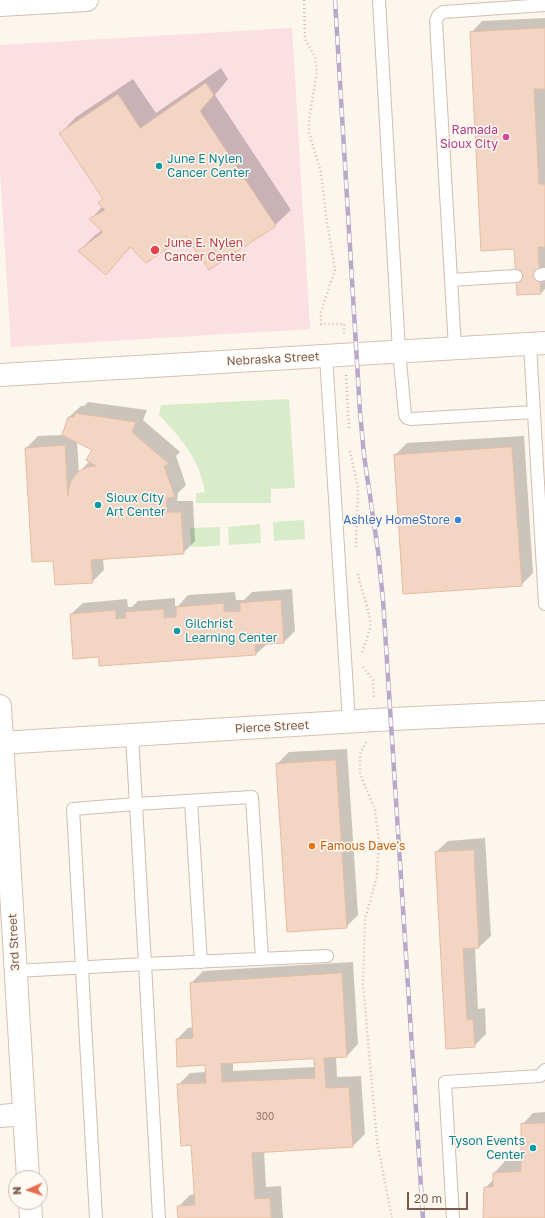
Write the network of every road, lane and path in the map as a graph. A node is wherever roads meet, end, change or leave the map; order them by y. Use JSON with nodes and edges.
{"nodes":[{"id":1,"x":78,"y":0,"type":"edge"},
{"id":2,"x":88,"y":0,"type":"edge"},
{"id":3,"x":379,"y":0,"type":"edge"},
{"id":4,"x":0,"y":5,"type":"edge"},
{"id":5,"x":545,"y":5,"type":"edge"},
{"id":6,"x":516,"y":276,"type":"dead end"},
{"id":7,"x":451,"y":280,"type":"junction"},
{"id":8,"x":538,"y":343,"type":"edge"},
{"id":9,"x":455,"y":348,"type":"junction"},
{"id":10,"x":399,"y":351,"type":"junction"},
{"id":11,"x":326,"y":356,"type":"junction"},
{"id":12,"x":0,"y":375,"type":"edge"},
{"id":13,"x":534,"y":412,"type":"junction"},
{"id":14,"x":545,"y":604,"type":"edge"},
{"id":15,"x":0,"y":706,"type":"edge"},
{"id":16,"x":545,"y":712,"type":"edge"},
{"id":17,"x":349,"y":722,"type":"junction"},
{"id":18,"x":132,"y":735,"type":"junction"},
{"id":19,"x":1,"y":743,"type":"edge"},
{"id":20,"x":191,"y":801,"type":"junction"},
{"id":21,"x":136,"y":804,"type":"junction"},
{"id":22,"x":6,"y":926,"type":"edge"},
{"id":23,"x":327,"y":956,"type":"dead end"},
{"id":24,"x":262,"y":959,"type":"junction"},
{"id":25,"x":201,"y":962,"type":"junction"},
{"id":26,"x":145,"y":964,"type":"junction"},
{"id":27,"x":82,"y":967,"type":"junction"},
{"id":28,"x":16,"y":971,"type":"junction"},
{"id":29,"x":545,"y":1070,"type":"edge"},
{"id":30,"x":24,"y":1114,"type":"junction"},
{"id":31,"x":0,"y":1116,"type":"edge"},
{"id":32,"x":28,"y":1170,"type":"edge"},
{"id":33,"x":96,"y":1218,"type":"edge"},
{"id":34,"x":158,"y":1218,"type":"edge"},
{"id":35,"x":453,"y":1218,"type":"edge"}],
"edges":[{"from":1,"to":2,"type":"main road"},
{"from":1,"to":4,"type":"main road"},
{"from":3,"to":10,"type":"lane"},
{"from":5,"to":7,"type":"lane"},
{"from":6,"to":7,"type":"lane"},
{"from":7,"to":9,"type":"lane"},
{"from":8,"to":9,"type":"main road","name":"Nebraska Street"},
{"from":8,"to":13,"type":"lane"},
{"from":9,"to":10,"type":"main road","name":"Nebraska Street"},
{"from":10,"to":11,"type":"main road","name":"Nebraska Street"},
{"from":10,"to":13,"type":"lane"},
{"from":11,"to":12,"type":"main road","name":"Nebraska Street"},
{"from":11,"to":17,"type":"lane"},
{"from":13,"to":14,"type":"lane"},
{"from":15,"to":19,"type":"main road","name":"3rd Street"},
{"from":16,"to":17,"type":"main road","name":"Pierce Street"},
{"from":17,"to":18,"type":"main road","name":"Pierce Street"},
{"from":18,"to":19,"type":"main road","name":"Pierce Street"},
{"from":18,"to":21,"type":"lane"},
{"from":19,"to":22,"type":"main road","name":"3rd Street"},
{"from":20,"to":21,"type":"lane"},
{"from":20,"to":24,"type":"lane"},
{"from":20,"to":25,"type":"lane"},
{"from":21,"to":26,"type":"lane"},
{"from":21,"to":27,"type":"lane"},
{"from":22,"to":28,"type":"main road","name":"3rd Street"},
{"from":23,"to":24,"type":"lane"},
{"from":24,"to":25,"type":"lane"},
{"from":25,"to":26,"type":"lane"},
{"from":26,"to":27,"type":"lane"},
{"from":26,"to":34,"type":"lane"},
{"from":27,"to":28,"type":"lane"},
{"from":27,"to":33,"type":"lane"},
{"from":28,"to":30,"type":"main road","name":"3rd Street"},
{"from":29,"to":35,"type":"lane"},
{"from":30,"to":31,"type":"main road"},
{"from":30,"to":32,"type":"main road","name":"3rd Street"}]}
